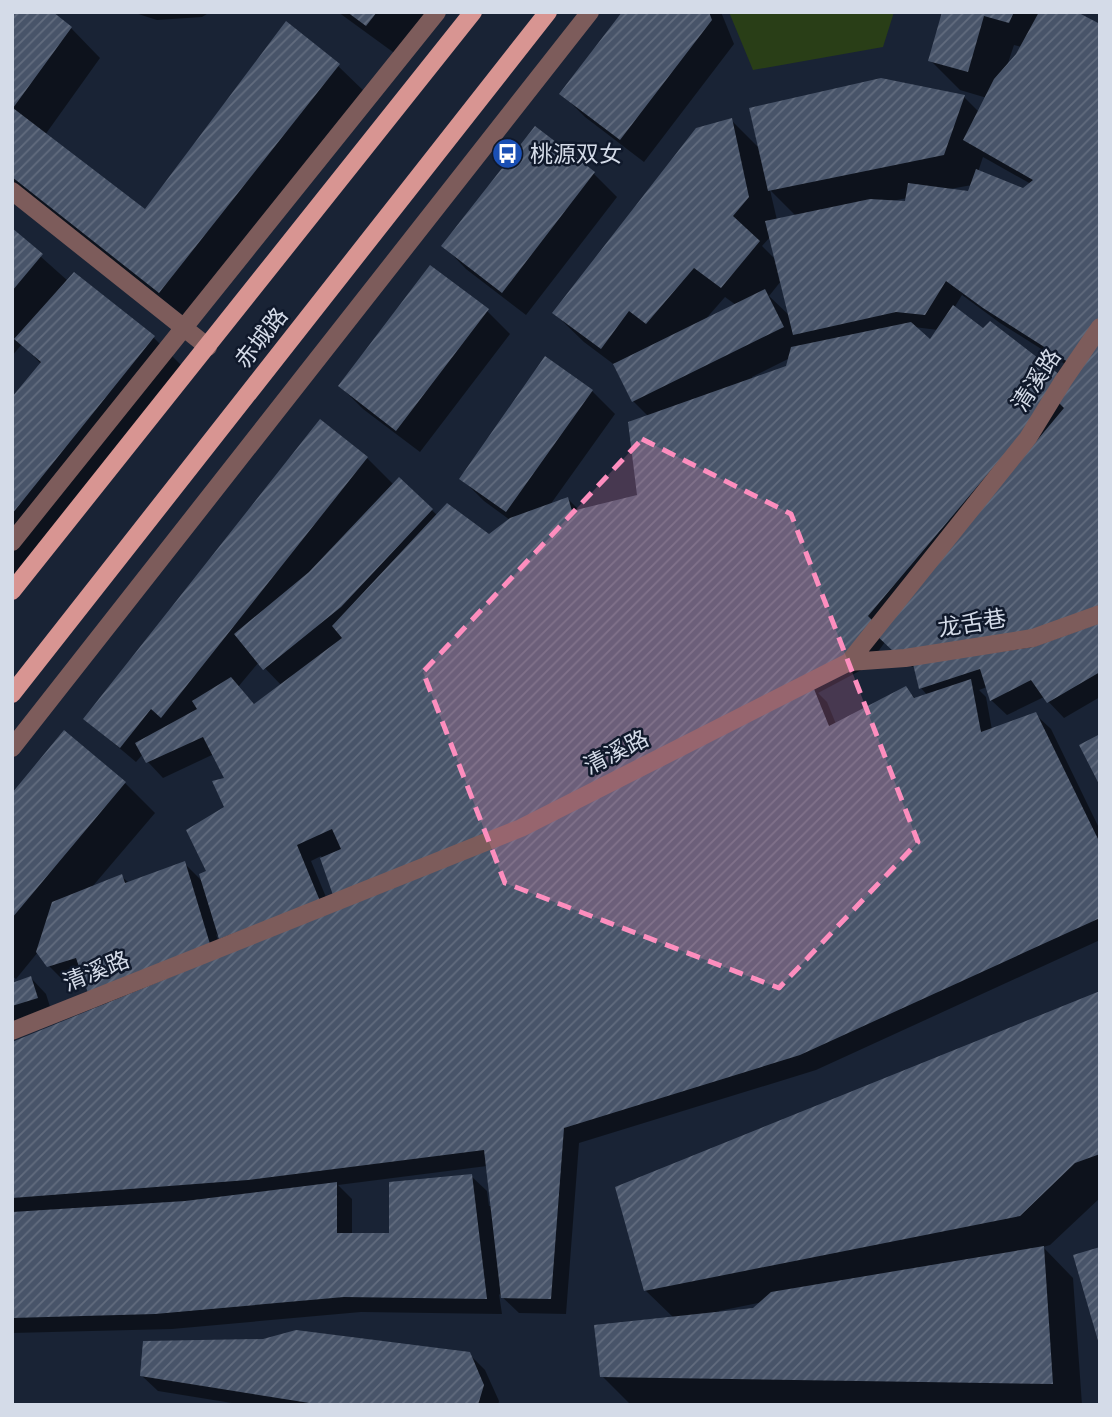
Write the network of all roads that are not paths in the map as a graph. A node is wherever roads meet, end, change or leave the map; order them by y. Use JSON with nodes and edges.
{"nodes":[{"id":1,"x":437,"y":12,"type":"edge"},
{"id":2,"x":473,"y":12,"type":"edge"},
{"id":3,"x":548,"y":12,"type":"edge"},
{"id":4,"x":590,"y":12,"type":"edge"},
{"id":5,"x":12,"y":191,"type":"edge"},
{"id":6,"x":1100,"y":327,"type":"edge"},
{"id":7,"x":184,"y":328,"type":"junction"},
{"id":8,"x":208,"y":347,"type":"junction"},
{"id":9,"x":12,"y":542,"type":"edge"},
{"id":10,"x":12,"y":591,"type":"edge"},
{"id":11,"x":1100,"y":614,"type":"edge"},
{"id":12,"x":849,"y":662,"type":"junction"},
{"id":13,"x":12,"y":694,"type":"edge"},
{"id":14,"x":12,"y":748,"type":"edge"},
{"id":15,"x":12,"y":1031,"type":"edge"}],
"edges":[{"from":1,"to":7,"type":"street"},
{"from":2,"to":8,"type":"main road","name":"赤城路"},
{"from":3,"to":13,"type":"main road","name":"赤城路"},
{"from":4,"to":14,"type":"street"},
{"from":5,"to":7,"type":"street"},
{"from":6,"to":12,"type":"street","name":"清溪路"},
{"from":7,"to":8,"type":"street"},
{"from":7,"to":9,"type":"street"},
{"from":8,"to":10,"type":"main road","name":"赤城路"},
{"from":11,"to":12,"type":"street","name":"龙舌巷"},
{"from":12,"to":15,"type":"street","name":"清溪路"}]}
